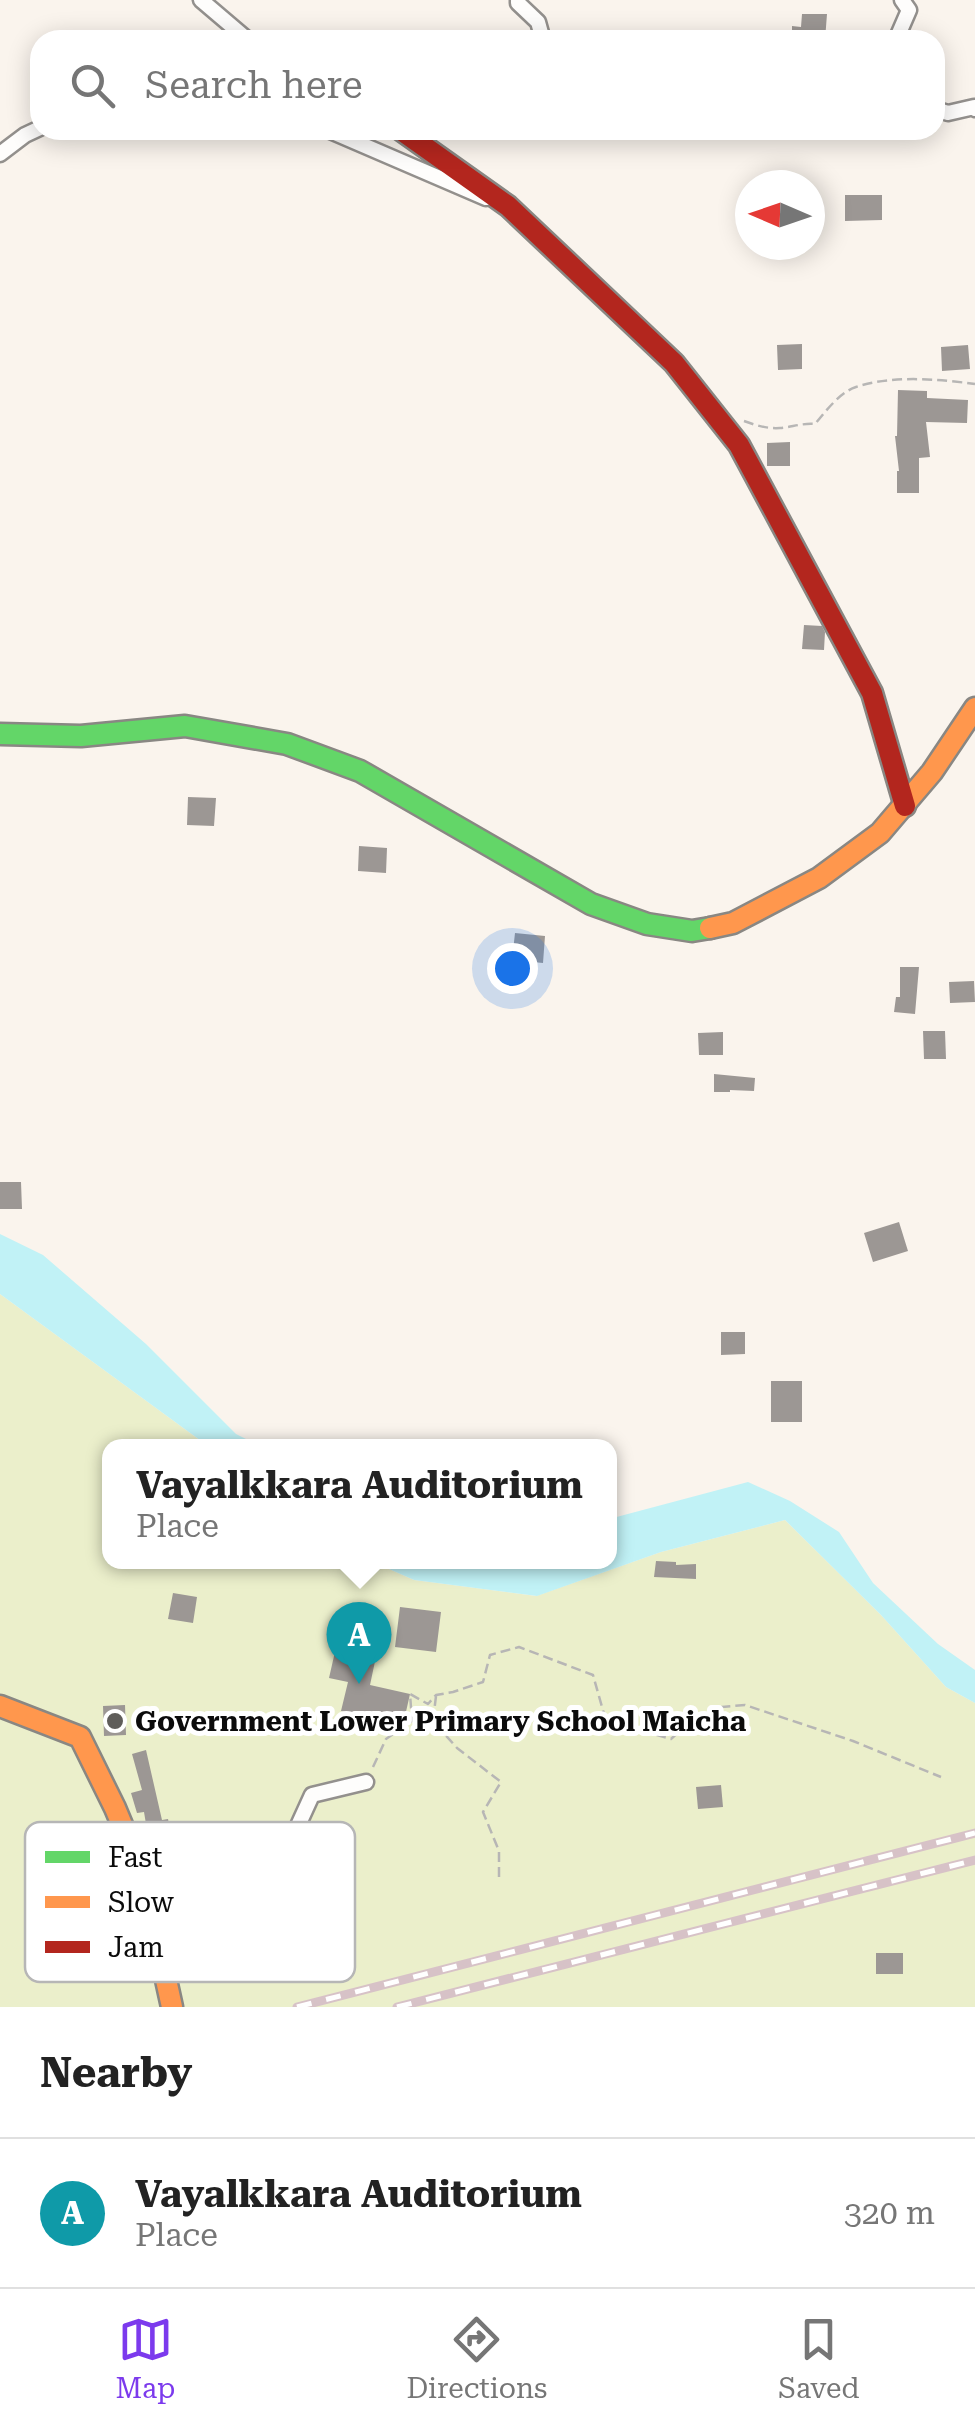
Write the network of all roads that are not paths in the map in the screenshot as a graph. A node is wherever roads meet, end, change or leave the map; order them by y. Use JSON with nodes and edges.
{"nodes":[{"id":1,"x":201,"y":0,"type":"edge"},
{"id":2,"x":518,"y":0,"type":"edge"},
{"id":3,"x":902,"y":0,"type":"edge"},
{"id":4,"x":236,"y":30,"type":"edge"},
{"id":5,"x":540,"y":30,"type":"edge"},
{"id":6,"x":900,"y":30,"type":"edge"},
{"id":7,"x":975,"y":110,"type":"edge"},
{"id":8,"x":945,"y":112,"type":"edge"},
{"id":9,"x":30,"y":133,"type":"edge"},
{"id":10,"x":351,"y":140,"type":"edge"},
{"id":11,"x":416,"y":140,"type":"edge"},
{"id":12,"x":0,"y":154,"type":"edge"},
{"id":13,"x":510,"y":208,"type":"junction"},
{"id":14,"x":971,"y":720,"type":"edge"},
{"id":15,"x":0,"y":734,"type":"edge"},
{"id":16,"x":904,"y":806,"type":"junction"},
{"id":17,"x":0,"y":1706,"type":"edge"},
{"id":18,"x":366,"y":1782,"type":"road end"},
{"id":19,"x":121,"y":1822,"type":"edge"},
{"id":20,"x":300,"y":1822,"type":"edge"},
{"id":21,"x":167,"y":1982,"type":"edge"},
{"id":22,"x":172,"y":2007,"type":"edge"}],
"edges":[{"from":1,"to":4,"type":"street"},
{"from":2,"to":5,"type":"street"},
{"from":3,"to":6,"type":"street"},
{"from":7,"to":8,"type":"street"},
{"from":9,"to":12,"type":"street"},
{"from":10,"to":13,"type":"street"},
{"from":11,"to":13,"type":"main road"},
{"from":13,"to":16,"type":"main road"},
{"from":14,"to":16,"type":"main road"},
{"from":15,"to":16,"type":"main road"},
{"from":17,"to":19,"type":"main road"},
{"from":18,"to":20,"type":"street"},
{"from":21,"to":22,"type":"main road"}]}
